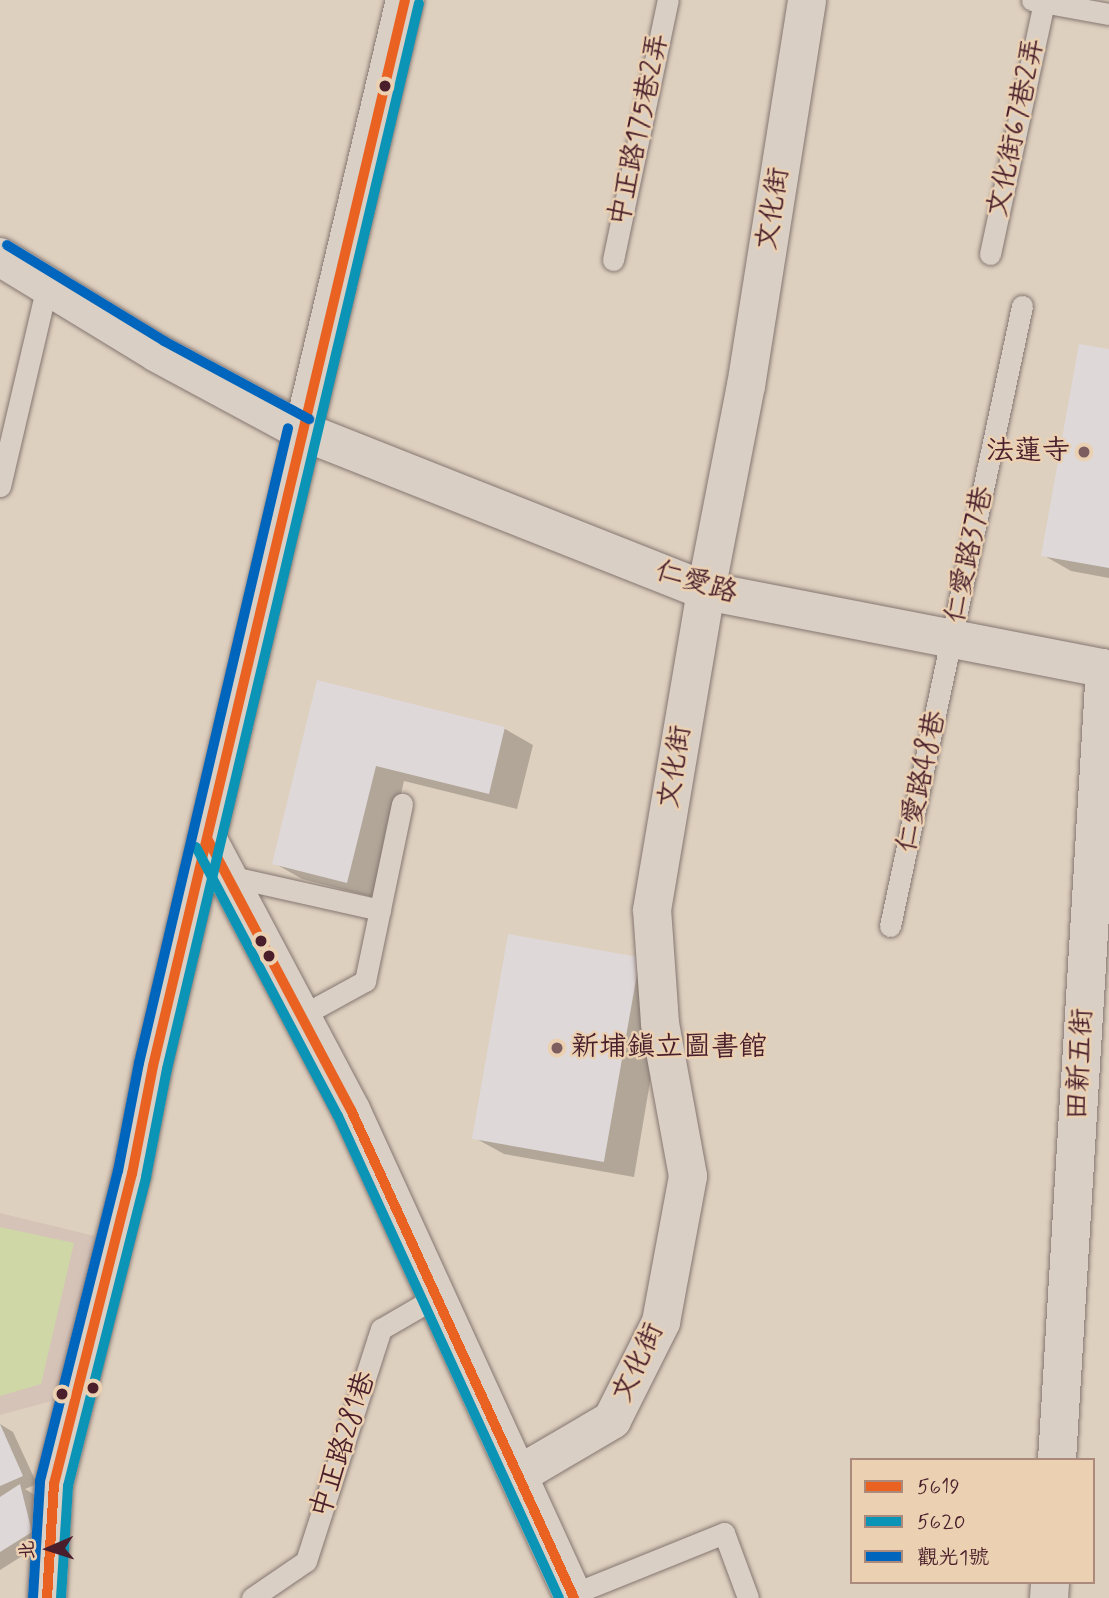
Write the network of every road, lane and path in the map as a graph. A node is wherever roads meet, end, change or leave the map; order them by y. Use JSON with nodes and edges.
{"nodes":[{"id":1,"x":405,"y":0,"type":"edge"},
{"id":2,"x":668,"y":0,"type":"edge"},
{"id":3,"x":807,"y":0,"type":"edge"},
{"id":4,"x":1038,"y":1,"type":"edge"},
{"id":5,"x":1109,"y":14,"type":"edge"},
{"id":6,"x":990,"y":254,"type":"dead end"},
{"id":7,"x":0,"y":257,"type":"edge"},
{"id":8,"x":613,"y":260,"type":"dead end"},
{"id":9,"x":47,"y":286,"type":"junction"},
{"id":10,"x":1022,"y":306,"type":"dead end"},
{"id":11,"x":302,"y":430,"type":"junction"},
{"id":12,"x":0,"y":486,"type":"edge"},
{"id":13,"x":706,"y":591,"type":"junction"},
{"id":14,"x":953,"y":638,"type":"junction"},
{"id":15,"x":1107,"y":668,"type":"edge"},
{"id":16,"x":402,"y":804,"type":"dead end"},
{"id":17,"x":213,"y":861,"type":"junction"},
{"id":18,"x":380,"y":910,"type":"junction"},
{"id":19,"x":890,"y":926,"type":"dead end"},
{"id":20,"x":301,"y":1016,"type":"junction"},
{"id":21,"x":438,"y":1296,"type":"junction"},
{"id":22,"x":1057,"y":1458,"type":"edge"},
{"id":23,"x":520,"y":1474,"type":"junction"},
{"id":24,"x":573,"y":1596,"type":"edge"},
{"id":25,"x":47,"y":1598,"type":"edge"},
{"id":26,"x":252,"y":1598,"type":"edge"},
{"id":27,"x":748,"y":1598,"type":"edge"}],
"edges":[{"from":1,"to":11,"type":"street"},
{"from":2,"to":8,"type":"lane","name":"中正路175巷2弄"},
{"from":3,"to":13,"type":"street","name":"文化街"},
{"from":4,"to":5,"type":"lane"},
{"from":4,"to":6,"type":"lane","name":"文化街67巷2弄"},
{"from":7,"to":9,"type":"street","name":"仁愛路"},
{"from":9,"to":11,"type":"street","name":"仁愛路"},
{"from":9,"to":12,"type":"lane"},
{"from":10,"to":14,"type":"lane","name":"仁愛路37巷"},
{"from":11,"to":13,"type":"street","name":"仁愛路"},
{"from":11,"to":17,"type":"street"},
{"from":13,"to":14,"type":"street","name":"仁愛路"},
{"from":13,"to":23,"type":"street","name":"文化街"},
{"from":14,"to":15,"type":"street","name":"仁愛路"},
{"from":14,"to":19,"type":"lane","name":"仁愛路48巷"},
{"from":15,"to":22,"type":"street","name":"田新五街"},
{"from":16,"to":18,"type":"lane"},
{"from":17,"to":18,"type":"lane"},
{"from":17,"to":20,"type":"street"},
{"from":17,"to":25,"type":"street"},
{"from":18,"to":20,"type":"lane"},
{"from":20,"to":21,"type":"street"},
{"from":21,"to":23,"type":"street"},
{"from":21,"to":26,"type":"lane","name":"中正路281巷"},
{"from":23,"to":24,"type":"street"},
{"from":24,"to":27,"type":"lane"}]}
